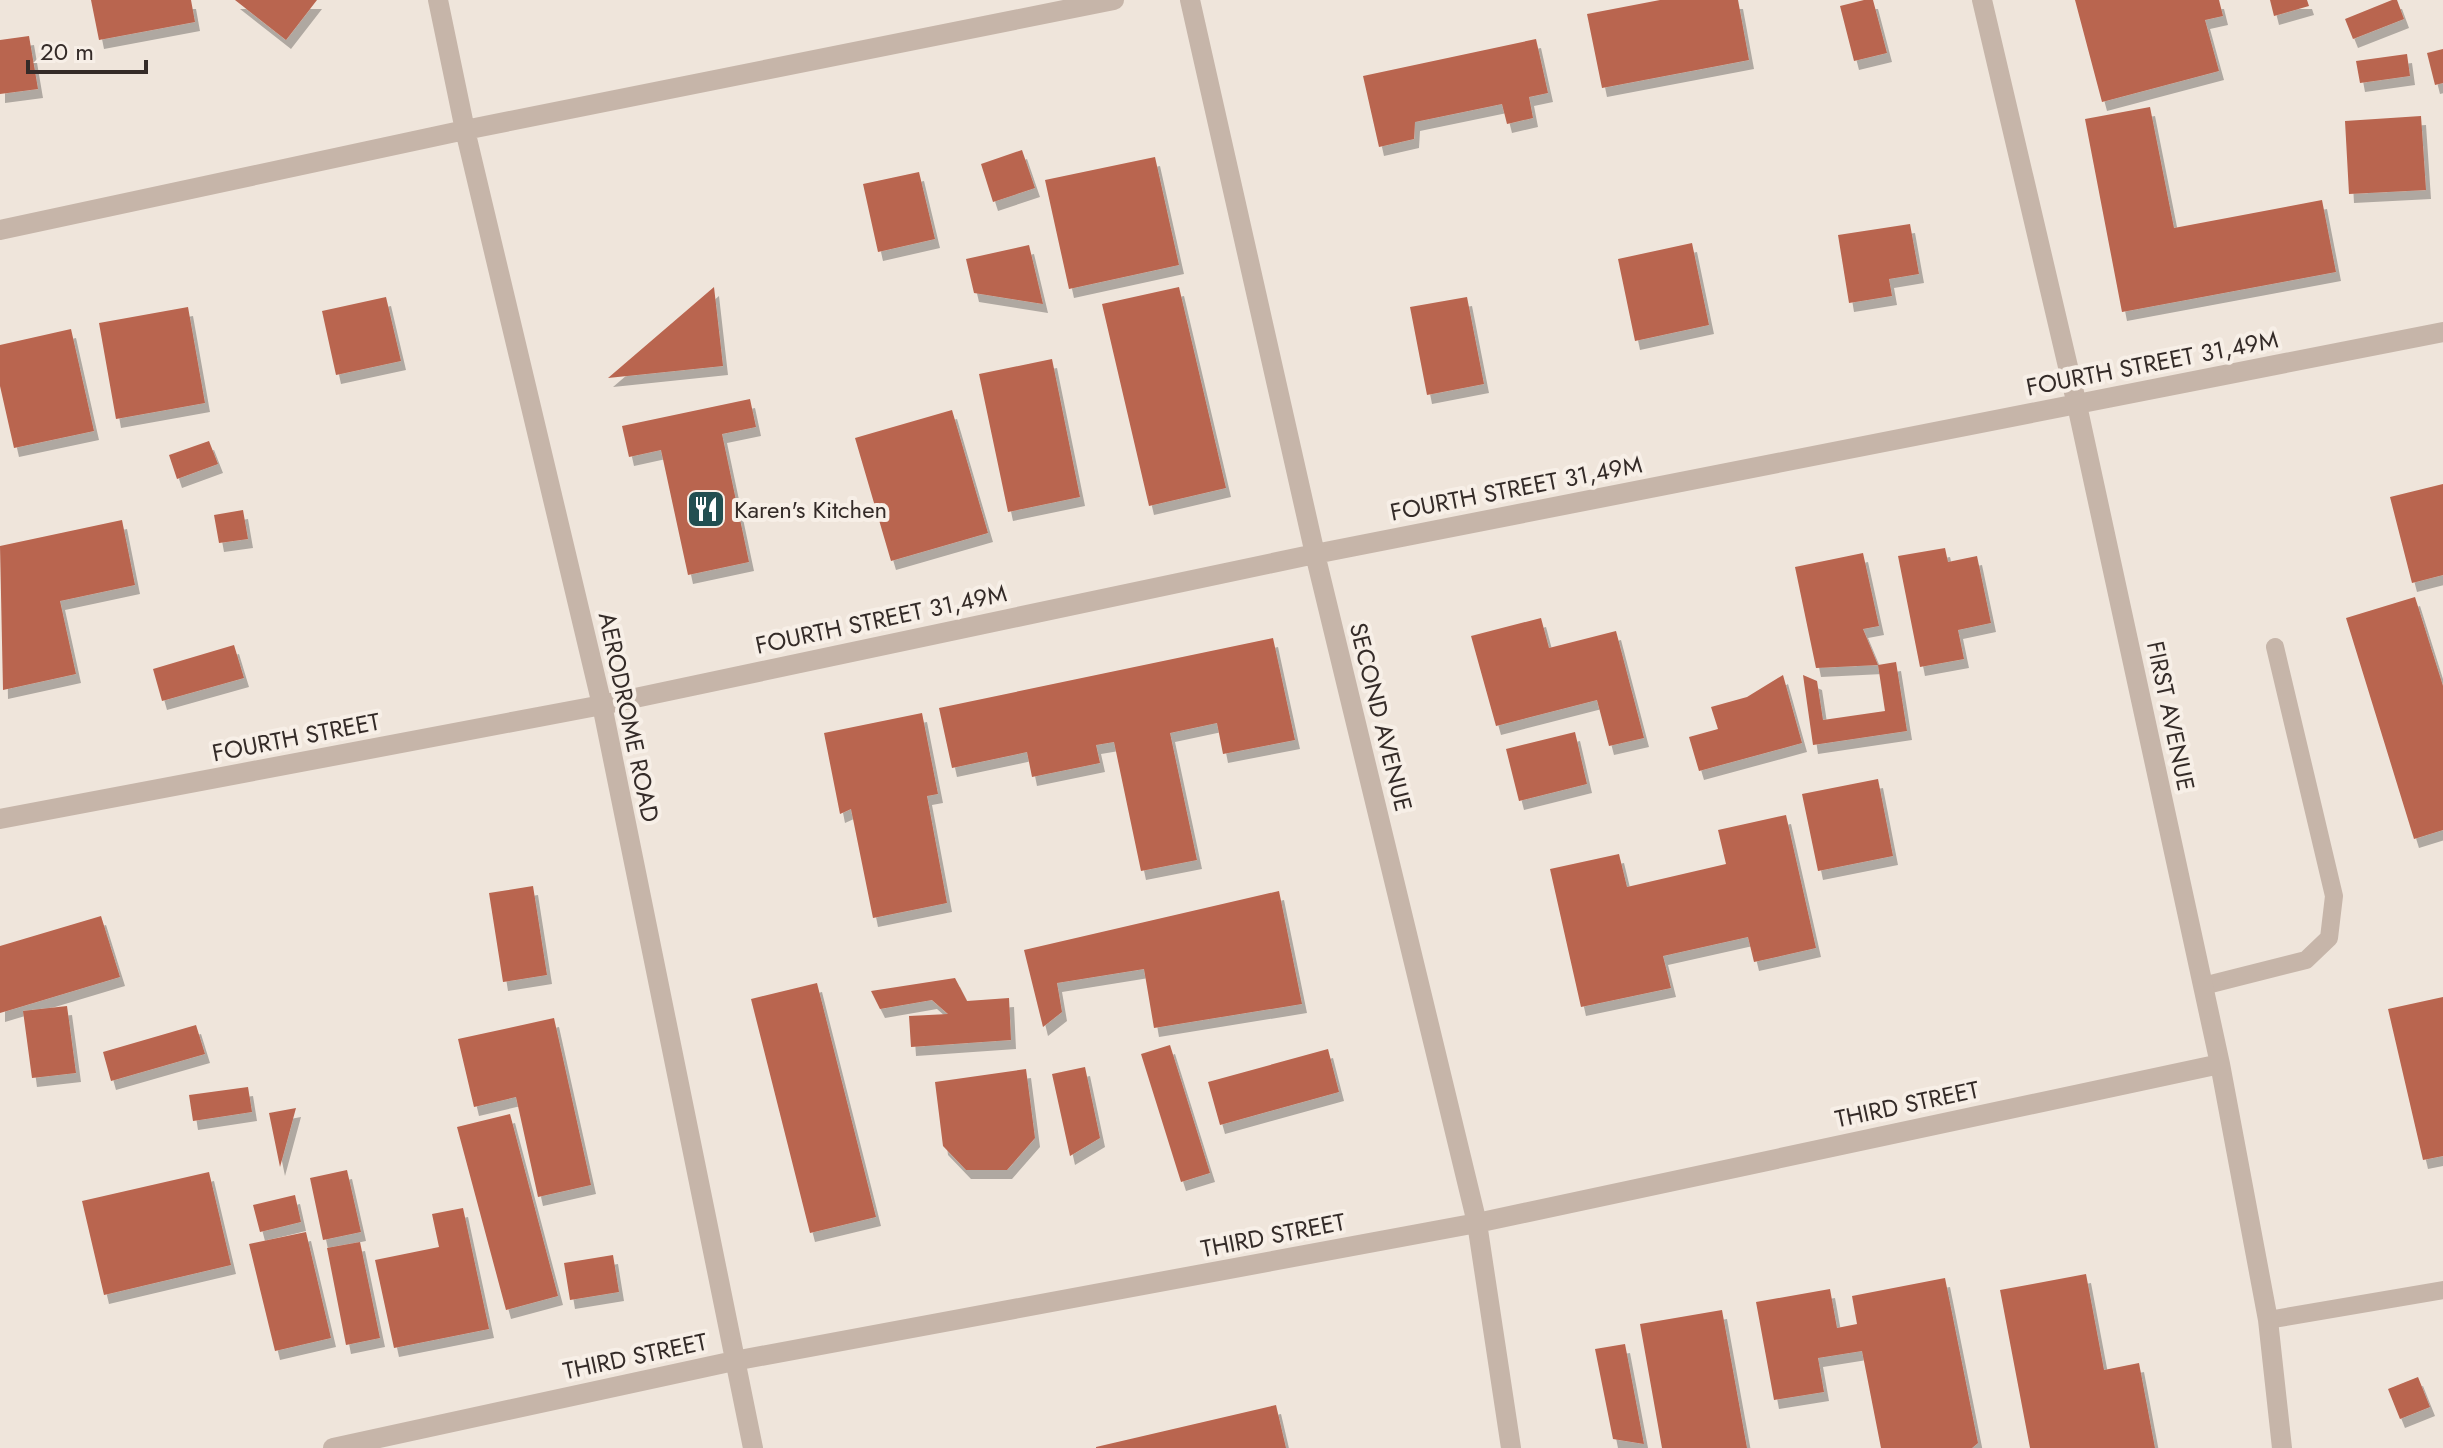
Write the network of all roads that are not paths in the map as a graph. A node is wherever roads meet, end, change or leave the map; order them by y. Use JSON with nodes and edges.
{"nodes":[{"id":1,"x":438,"y":0,"type":"edge"},
{"id":2,"x":1114,"y":0,"type":"edge"},
{"id":3,"x":1190,"y":0,"type":"edge"},
{"id":4,"x":1982,"y":0,"type":"edge"},
{"id":5,"x":465,"y":130,"type":"junction"},
{"id":6,"x":0,"y":230,"type":"edge"},
{"id":7,"x":2443,"y":332,"type":"edge"},
{"id":8,"x":2077,"y":405,"type":"junction"},
{"id":9,"x":1315,"y":554,"type":"junction"},
{"id":10,"x":2275,"y":647,"type":"dead end"},
{"id":11,"x":602,"y":705,"type":"junction"},
{"id":12,"x":0,"y":819,"type":"edge"},
{"id":13,"x":2203,"y":986,"type":"junction"},
{"id":14,"x":2220,"y":1064,"type":"junction"},
{"id":15,"x":1477,"y":1223,"type":"junction"},
{"id":16,"x":2443,"y":1290,"type":"edge"},
{"id":17,"x":2268,"y":1320,"type":"junction"},
{"id":18,"x":734,"y":1361,"type":"junction"},
{"id":19,"x":333,"y":1448,"type":"edge"},
{"id":20,"x":753,"y":1448,"type":"edge"},
{"id":21,"x":1511,"y":1448,"type":"edge"},
{"id":22,"x":2282,"y":1448,"type":"edge"}],
"edges":[{"from":1,"to":5,"type":"street","name":"AERODROME ROAD"},
{"from":2,"to":5,"type":"street"},
{"from":3,"to":9,"type":"street","name":"SECOND AVENUE"},
{"from":4,"to":8,"type":"street","name":"FIRST AVENUE"},
{"from":5,"to":6,"type":"street"},
{"from":5,"to":11,"type":"street","name":"AERODROME ROAD"},
{"from":7,"to":8,"type":"street","name":"FOURTH STREET 31,49M"},
{"from":8,"to":9,"type":"street","name":"FOURTH STREET 31,49M"},
{"from":8,"to":13,"type":"street","name":"FIRST AVENUE"},
{"from":9,"to":11,"type":"street","name":"FOURTH STREET 31,49M"},
{"from":9,"to":15,"type":"street","name":"SECOND AVENUE"},
{"from":10,"to":13,"type":"lane"},
{"from":11,"to":12,"type":"street","name":"FOURTH STREET"},
{"from":11,"to":18,"type":"street","name":"AERODROME ROAD"},
{"from":13,"to":14,"type":"street","name":"FIRST AVENUE"},
{"from":14,"to":15,"type":"street","name":"THIRD STREET"},
{"from":14,"to":17,"type":"street","name":"FIRST AVENUE"},
{"from":15,"to":18,"type":"street","name":"THIRD STREET"},
{"from":15,"to":21,"type":"street","name":"SECOND AVENUE"},
{"from":16,"to":17,"type":"lane"},
{"from":17,"to":22,"type":"street","name":"FIRST AVENUE"},
{"from":18,"to":19,"type":"street","name":"THIRD STREET"},
{"from":18,"to":20,"type":"street","name":"AERODROME ROAD"}]}
